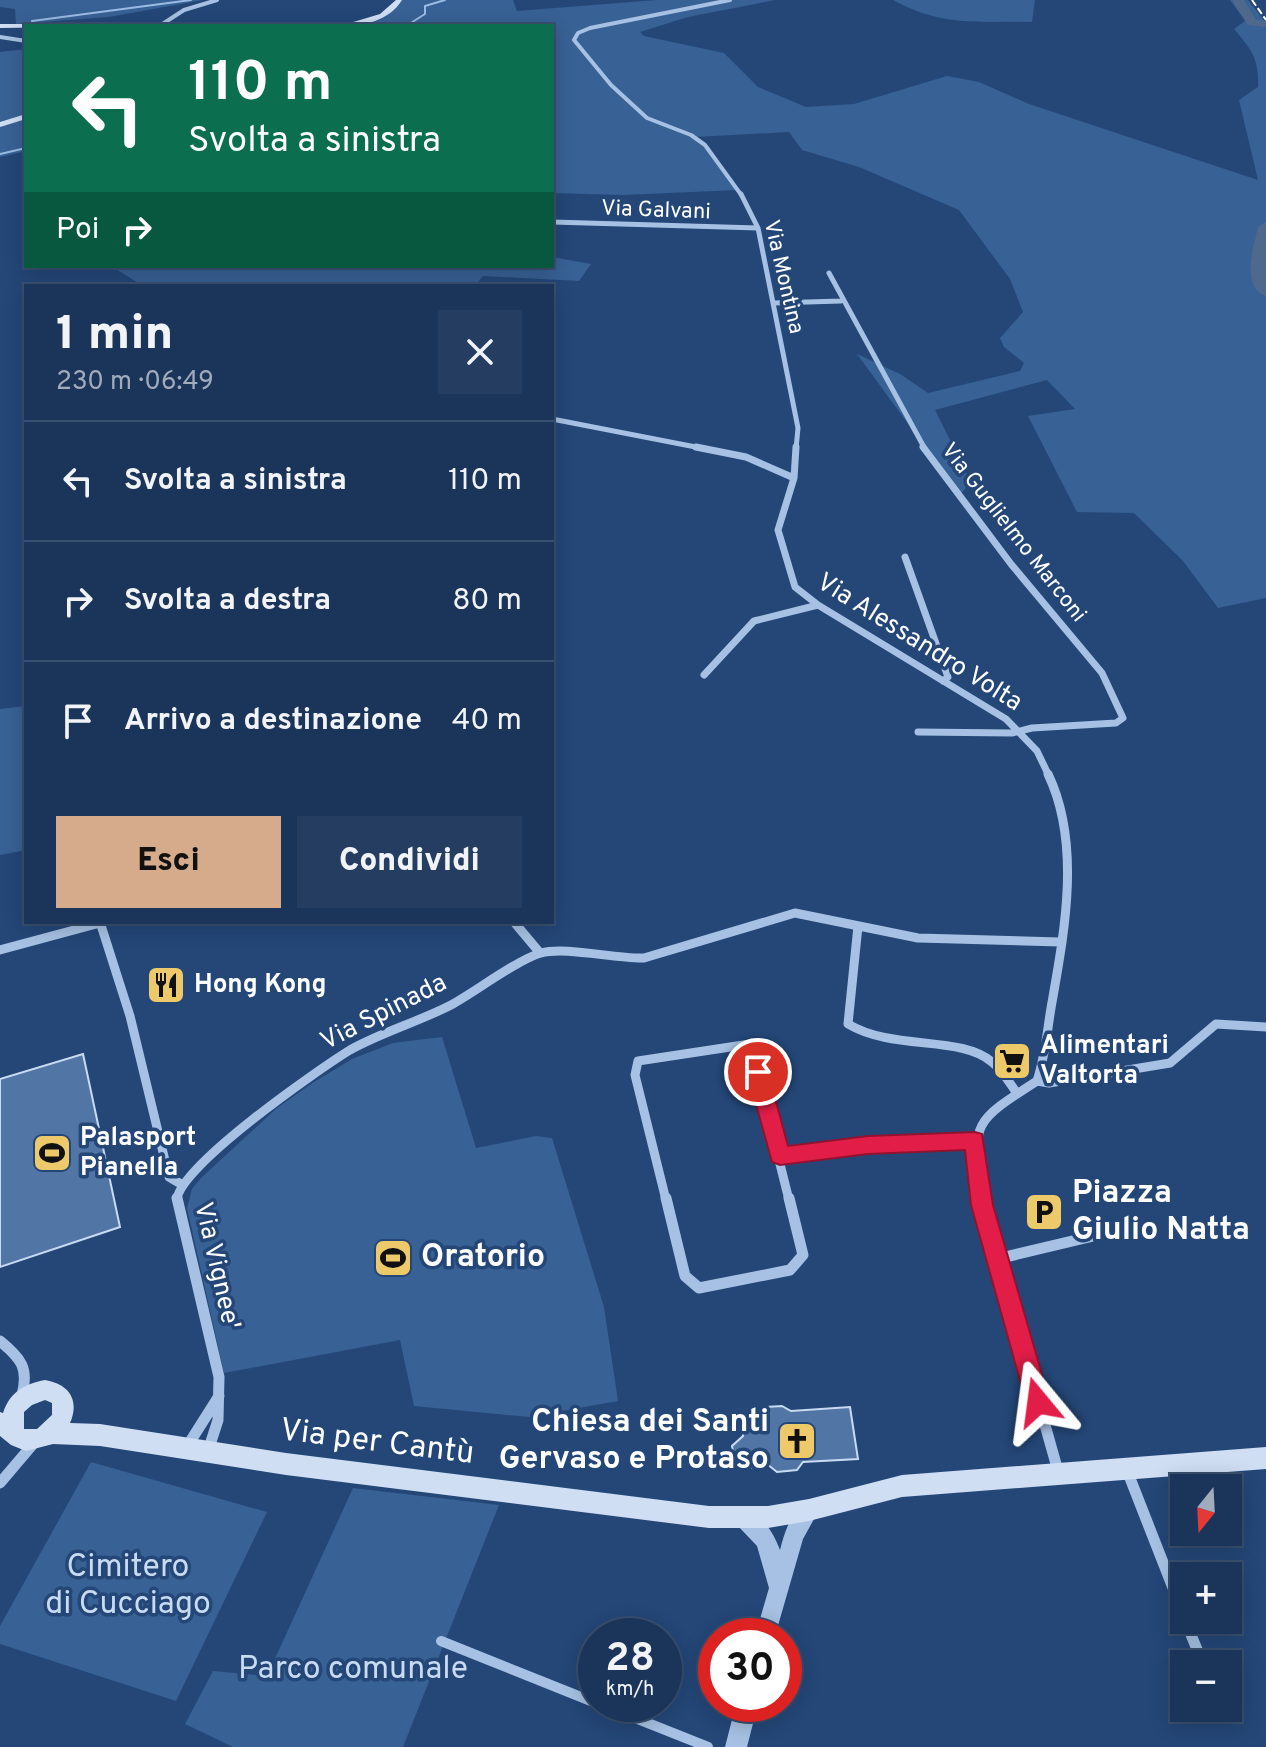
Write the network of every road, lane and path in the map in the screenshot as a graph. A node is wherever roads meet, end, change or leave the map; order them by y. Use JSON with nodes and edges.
{"nodes":[{"id":1,"x":217,"y":0,"type":"edge"},
{"id":2,"x":399,"y":0,"type":"edge"},
{"id":3,"x":730,"y":0,"type":"edge"},
{"id":4,"x":163,"y":24,"type":"edge"},
{"id":5,"x":351,"y":24,"type":"edge"},
{"id":6,"x":0,"y":26,"type":"edge"},
{"id":7,"x":24,"y":26,"type":"edge"},
{"id":8,"x":0,"y":37,"type":"edge"},
{"id":9,"x":24,"y":41,"type":"edge"},
{"id":10,"x":24,"y":117,"type":"edge"},
{"id":11,"x":0,"y":125,"type":"edge"},
{"id":12,"x":554,"y":222,"type":"edge"},
{"id":13,"x":758,"y":228,"type":"junction"},
{"id":14,"x":829,"y":273,"type":"dead end"},
{"id":15,"x":841,"y":301,"type":"junction"},
{"id":16,"x":774,"y":303,"type":"junction"},
{"id":17,"x":554,"y":419,"type":"edge"},
{"id":18,"x":794,"y":478,"type":"junction"},
{"id":19,"x":905,"y":557,"type":"dead end"},
{"id":20,"x":818,"y":605,"type":"junction"},
{"id":21,"x":704,"y":675,"type":"dead end"},
{"id":22,"x":943,"y":681,"type":"junction"},
{"id":23,"x":1021,"y":730,"type":"junction"},
{"id":24,"x":918,"y":732,"type":"dead end"},
{"id":25,"x":93,"y":924,"type":"edge"},
{"id":26,"x":101,"y":924,"type":"edge"},
{"id":27,"x":516,"y":924,"type":"edge"},
{"id":28,"x":858,"y":926,"type":"junction"},
{"id":29,"x":1060,"y":942,"type":"junction"},
{"id":30,"x":0,"y":950,"type":"edge"},
{"id":31,"x":540,"y":953,"type":"junction"},
{"id":32,"x":1266,"y":1027,"type":"edge"},
{"id":33,"x":1037,"y":1081,"type":"junction"},
{"id":34,"x":1016,"y":1092,"type":"junction"},
{"id":35,"x":975,"y":1140,"type":"junction"},
{"id":36,"x":780,"y":1156,"type":"junction"},
{"id":37,"x":181,"y":1184,"type":"junction"},
{"id":38,"x":1106,"y":1233,"type":"dead end"},
{"id":39,"x":997,"y":1259,"type":"junction"},
{"id":40,"x":0,"y":1341,"type":"edge"},
{"id":41,"x":219,"y":1395,"type":"junction"},
{"id":42,"x":12,"y":1405,"type":"edge"},
{"id":43,"x":65,"y":1410,"type":"junction"},
{"id":44,"x":23,"y":1433,"type":"edge"},
{"id":45,"x":100,"y":1435,"type":"junction"},
{"id":46,"x":197,"y":1449,"type":"junction"},
{"id":47,"x":1266,"y":1458,"type":"edge"},
{"id":48,"x":18,"y":1461,"type":"junction"},
{"id":49,"x":1126,"y":1468,"type":"junction"},
{"id":50,"x":1058,"y":1472,"type":"junction"},
{"id":51,"x":0,"y":1483,"type":"edge"},
{"id":52,"x":809,"y":1510,"type":"junction"},
{"id":53,"x":741,"y":1517,"type":"junction"},
{"id":54,"x":1170,"y":1580,"type":"edge"},
{"id":55,"x":778,"y":1587,"type":"junction"},
{"id":56,"x":770,"y":1618,"type":"edge"},
{"id":57,"x":441,"y":1641,"type":"dead end"},
{"id":58,"x":578,"y":1695,"type":"edge"},
{"id":59,"x":646,"y":1722,"type":"edge"},
{"id":60,"x":742,"y":1722,"type":"edge"},
{"id":61,"x":708,"y":1747,"type":"edge"},
{"id":62,"x":736,"y":1747,"type":"edge"}],
"edges":[{"from":1,"to":4,"type":"street"},
{"from":2,"to":5,"type":"main road"},
{"from":3,"to":13,"type":"street","name":"Via Montina"},
{"from":6,"to":7,"type":"main road"},
{"from":8,"to":9,"type":"street"},
{"from":10,"to":11,"type":"main road"},
{"from":12,"to":13,"type":"street","name":"Via Galvani"},
{"from":13,"to":16,"type":"street","name":"Via Montina"},
{"from":14,"to":15,"type":"street","name":"Via Guglielmo Marconi"},
{"from":15,"to":16,"type":"street"},
{"from":15,"to":23,"type":"street","name":"Via Guglielmo Marconi"},
{"from":16,"to":18,"type":"street","name":"Via Montina"},
{"from":17,"to":18,"type":"street"},
{"from":18,"to":20,"type":"street","name":"Via Alessandro Volta"},
{"from":19,"to":22,"type":"street"},
{"from":20,"to":21,"type":"street"},
{"from":20,"to":22,"type":"street","name":"Via Alessandro Volta"},
{"from":22,"to":23,"type":"street","name":"Via Alessandro Volta"},
{"from":23,"to":24,"type":"street"},
{"from":23,"to":29,"type":"street","name":"Via Alessandro Volta"},
{"from":25,"to":30,"type":"street"},
{"from":26,"to":37,"type":"street","name":"Via Vignee'"},
{"from":27,"to":31,"type":"street"},
{"from":28,"to":29,"type":"street"},
{"from":28,"to":31,"type":"street"},
{"from":28,"to":34,"type":"street"},
{"from":29,"to":33,"type":"street","name":"Via Alessandro Volta"},
{"from":31,"to":37,"type":"street","name":"Via Spinada"},
{"from":32,"to":33,"type":"street"},
{"from":33,"to":34,"type":"street"},
{"from":34,"to":35,"type":"street"},
{"from":35,"to":36,"type":"street"},
{"from":35,"to":39,"type":"street"},
{"from":36,"to":36,"type":"street"},
{"from":37,"to":41,"type":"street","name":"Via Vignee'"},
{"from":38,"to":39,"type":"street"},
{"from":39,"to":50,"type":"street"},
{"from":40,"to":42,"type":"street"},
{"from":41,"to":46,"type":"street"},
{"from":41,"to":46,"type":"street","name":"Via Vignee'"},
{"from":42,"to":43,"type":"main road"},
{"from":42,"to":44,"type":"main road"},
{"from":43,"to":44,"type":"main road"},
{"from":43,"to":45,"type":"main road","name":"Via per Cantù"},
{"from":44,"to":45,"type":"main road","name":"Via per Cantù"},
{"from":44,"to":48,"type":"street"},
{"from":44,"to":48,"type":"street"},
{"from":45,"to":46,"type":"main road","name":"Via per Cantù"},
{"from":46,"to":53,"type":"main road","name":"Via per Cantù"},
{"from":47,"to":49,"type":"main road","name":"Via per Cantù"},
{"from":48,"to":51,"type":"street"},
{"from":49,"to":50,"type":"main road","name":"Via per Cantù"},
{"from":49,"to":54,"type":"street"},
{"from":50,"to":52,"type":"main road","name":"Via per Cantù"},
{"from":52,"to":53,"type":"main road","name":"Via per Cantù"},
{"from":52,"to":55,"type":"street"},
{"from":53,"to":55,"type":"street"},
{"from":55,"to":56,"type":"street"},
{"from":57,"to":58,"type":"street"},
{"from":59,"to":61,"type":"street"},
{"from":60,"to":62,"type":"street"}]}
